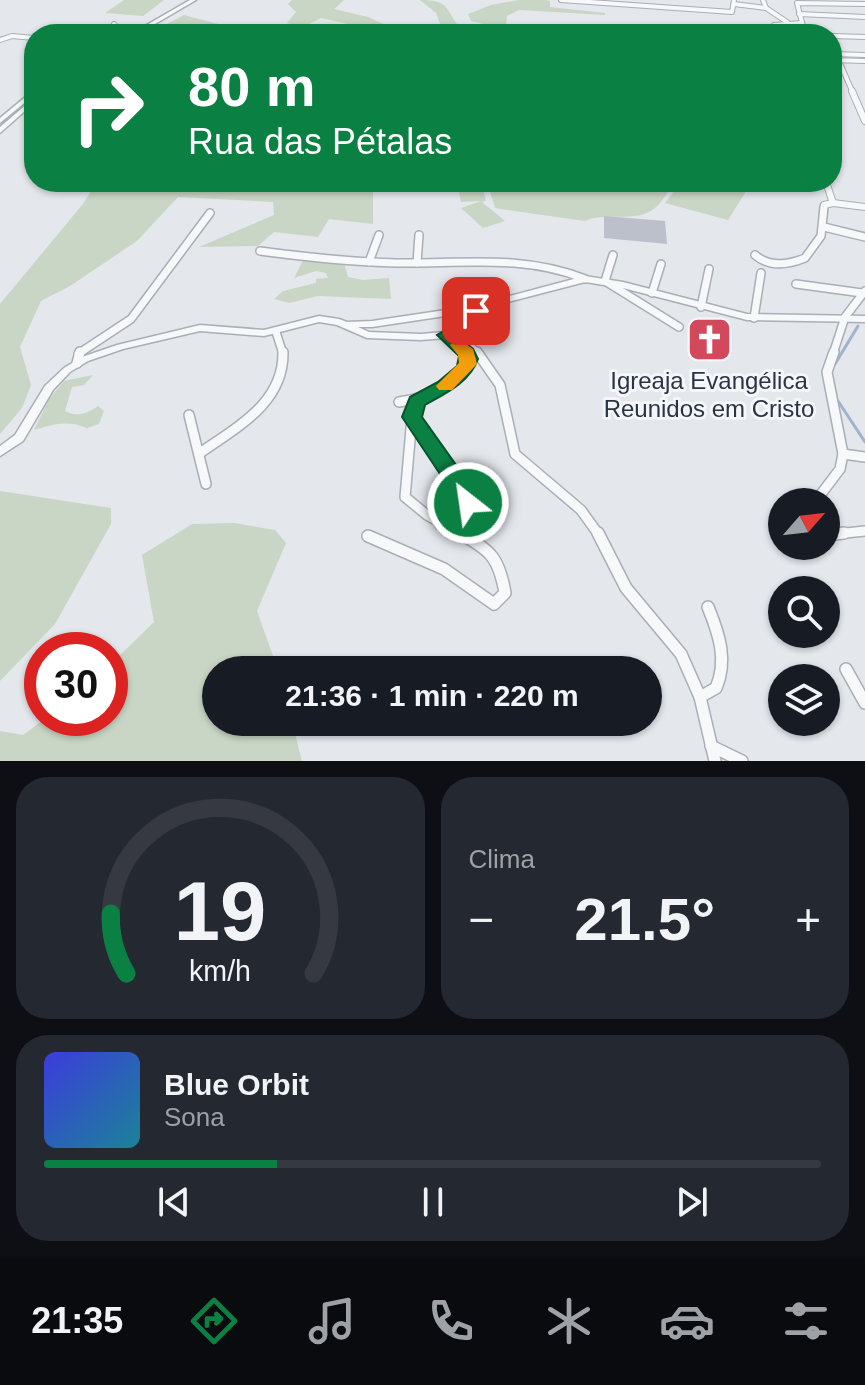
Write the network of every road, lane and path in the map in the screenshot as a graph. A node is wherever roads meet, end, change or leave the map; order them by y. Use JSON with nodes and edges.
{"nodes":[{"id":1,"x":194,"y":0,"type":"edge"},
{"id":2,"x":202,"y":0,"type":"edge"},
{"id":3,"x":563,"y":0,"type":"edge"},
{"id":4,"x":691,"y":0,"type":"edge"},
{"id":5,"x":763,"y":0,"type":"edge"},
{"id":6,"x":734,"y":2,"type":"edge"},
{"id":7,"x":865,"y":4,"type":"edge"},
{"id":8,"x":766,"y":8,"type":"junction"},
{"id":9,"x":691,"y":9,"type":"junction"},
{"id":10,"x":799,"y":14,"type":"junction"},
{"id":11,"x":176,"y":15,"type":"junction"},
{"id":12,"x":865,"y":17,"type":"edge"},
{"id":13,"x":787,"y":22,"type":"junction"},
{"id":14,"x":802,"y":23,"type":"joint"},
{"id":15,"x":158,"y":24,"type":"edge"},
{"id":16,"x":780,"y":24,"type":"edge"},
{"id":17,"x":842,"y":35,"type":"edge"},
{"id":18,"x":24,"y":37,"type":"edge"},
{"id":19,"x":865,"y":37,"type":"edge"},
{"id":20,"x":0,"y":40,"type":"edge"},
{"id":21,"x":842,"y":54,"type":"edge"},
{"id":22,"x":865,"y":55,"type":"edge"},
{"id":23,"x":842,"y":61,"type":"edge"},
{"id":24,"x":865,"y":61,"type":"edge"},
{"id":25,"x":842,"y":75,"type":"edge"},
{"id":26,"x":24,"y":101,"type":"edge"},
{"id":27,"x":24,"y":109,"type":"edge"},
{"id":28,"x":0,"y":121,"type":"edge"},
{"id":29,"x":865,"y":121,"type":"edge"},
{"id":30,"x":0,"y":131,"type":"edge"},
{"id":31,"x":829,"y":192,"type":"edge"},
{"id":32,"x":833,"y":203,"type":"junction"},
{"id":33,"x":865,"y":207,"type":"edge"},
{"id":34,"x":210,"y":213,"type":"dead end"},
{"id":35,"x":824,"y":227,"type":"junction"},
{"id":36,"x":379,"y":235,"type":"dead end"},
{"id":37,"x":419,"y":235,"type":"dead end"},
{"id":38,"x":865,"y":237,"type":"edge"},
{"id":39,"x":260,"y":251,"type":"dead end"},
{"id":40,"x":613,"y":255,"type":"dead end"},
{"id":41,"x":755,"y":255,"type":"dead end"},
{"id":42,"x":369,"y":262,"type":"junction"},
{"id":43,"x":417,"y":263,"type":"junction"},
{"id":44,"x":661,"y":264,"type":"dead end"},
{"id":45,"x":709,"y":269,"type":"dead end"},
{"id":46,"x":761,"y":273,"type":"dead end"},
{"id":47,"x":585,"y":279,"type":"junction"},
{"id":48,"x":605,"y":281,"type":"junction"},
{"id":49,"x":796,"y":284,"type":"dead end"},
{"id":50,"x":864,"y":292,"type":"edge"},
{"id":51,"x":652,"y":293,"type":"junction"},
{"id":52,"x":701,"y":307,"type":"junction"},
{"id":53,"x":475,"y":313,"type":"junction"},
{"id":54,"x":845,"y":317,"type":"junction"},
{"id":55,"x":754,"y":318,"type":"junction"},
{"id":56,"x":865,"y":319,"type":"edge"},
{"id":57,"x":679,"y":327,"type":"dead end"},
{"id":58,"x":360,"y":328,"type":"junction"},
{"id":59,"x":276,"y":332,"type":"junction"},
{"id":60,"x":450,"y":334,"type":"junction"},
{"id":61,"x":77,"y":363,"type":"junction"},
{"id":62,"x":417,"y":401,"type":"junction"},
{"id":63,"x":399,"y":402,"type":"dead end"},
{"id":64,"x":189,"y":415,"type":"dead end"},
{"id":65,"x":412,"y":417,"type":"junction"},
{"id":66,"x":0,"y":452,"type":"edge"},
{"id":67,"x":200,"y":453,"type":"junction"},
{"id":68,"x":843,"y":454,"type":"junction"},
{"id":69,"x":865,"y":457,"type":"edge"},
{"id":70,"x":206,"y":484,"type":"dead end"},
{"id":71,"x":826,"y":488,"type":"edge"},
{"id":72,"x":440,"y":525,"type":"junction"},
{"id":73,"x":865,"y":531,"type":"edge"},
{"id":74,"x":840,"y":534,"type":"edge"},
{"id":75,"x":368,"y":536,"type":"dead end"},
{"id":76,"x":708,"y":607,"type":"dead end"},
{"id":77,"x":846,"y":669,"type":"dead end"},
{"id":78,"x":700,"y":697,"type":"junction"},
{"id":79,"x":865,"y":703,"type":"edge"},
{"id":80,"x":711,"y":746,"type":"junction"},
{"id":81,"x":715,"y":761,"type":"edge"},
{"id":82,"x":742,"y":761,"type":"edge"}],
"edges":[{"from":1,"to":11,"type":"street"},
{"from":2,"to":11,"type":"street"},
{"from":3,"to":9,"type":"street"},
{"from":4,"to":9,"type":"street"},
{"from":5,"to":8,"type":"street"},
{"from":6,"to":8,"type":"street"},
{"from":6,"to":9,"type":"street"},
{"from":7,"to":10,"type":"street"},
{"from":8,"to":13,"type":"street"},
{"from":10,"to":12,"type":"street"},
{"from":10,"to":14,"type":"street"},
{"from":11,"to":15,"type":"street"},
{"from":13,"to":14,"type":"street"},
{"from":13,"to":16,"type":"street"},
{"from":17,"to":19,"type":"street"},
{"from":18,"to":20,"type":"street"},
{"from":21,"to":22,"type":"street"},
{"from":23,"to":24,"type":"street"},
{"from":25,"to":29,"type":"street"},
{"from":26,"to":28,"type":"street"},
{"from":27,"to":30,"type":"street"},
{"from":31,"to":32,"type":"street"},
{"from":32,"to":33,"type":"street"},
{"from":32,"to":35,"type":"street"},
{"from":34,"to":61,"type":"street"},
{"from":35,"to":38,"type":"street"},
{"from":35,"to":41,"type":"street"},
{"from":36,"to":42,"type":"street"},
{"from":37,"to":43,"type":"street"},
{"from":39,"to":42,"type":"street"},
{"from":40,"to":48,"type":"street"},
{"from":42,"to":43,"type":"street"},
{"from":43,"to":47,"type":"street"},
{"from":44,"to":51,"type":"street"},
{"from":45,"to":52,"type":"street"},
{"from":46,"to":55,"type":"street"},
{"from":47,"to":48,"type":"street"},
{"from":47,"to":53,"type":"street"},
{"from":48,"to":51,"type":"street"},
{"from":48,"to":57,"type":"street"},
{"from":49,"to":50,"type":"street"},
{"from":50,"to":54,"type":"street"},
{"from":51,"to":52,"type":"street"},
{"from":52,"to":55,"type":"street"},
{"from":53,"to":58,"type":"street"},
{"from":53,"to":60,"type":"street"},
{"from":54,"to":55,"type":"street"},
{"from":54,"to":56,"type":"street"},
{"from":54,"to":68,"type":"street"},
{"from":58,"to":59,"type":"street"},
{"from":58,"to":60,"type":"street"},
{"from":59,"to":61,"type":"street"},
{"from":59,"to":67,"type":"street"},
{"from":60,"to":62,"type":"street"},
{"from":60,"to":78,"type":"street"},
{"from":61,"to":66,"type":"street"},
{"from":62,"to":63,"type":"street"},
{"from":62,"to":65,"type":"street"},
{"from":64,"to":67,"type":"street"},
{"from":65,"to":72,"type":"street"},
{"from":65,"to":72,"type":"street"},
{"from":67,"to":70,"type":"street"},
{"from":68,"to":69,"type":"street"},
{"from":68,"to":71,"type":"street"},
{"from":72,"to":75,"type":"street"},
{"from":73,"to":74,"type":"street"},
{"from":76,"to":78,"type":"street"},
{"from":77,"to":79,"type":"street"},
{"from":78,"to":80,"type":"street"},
{"from":80,"to":81,"type":"street"},
{"from":80,"to":82,"type":"street"}]}
